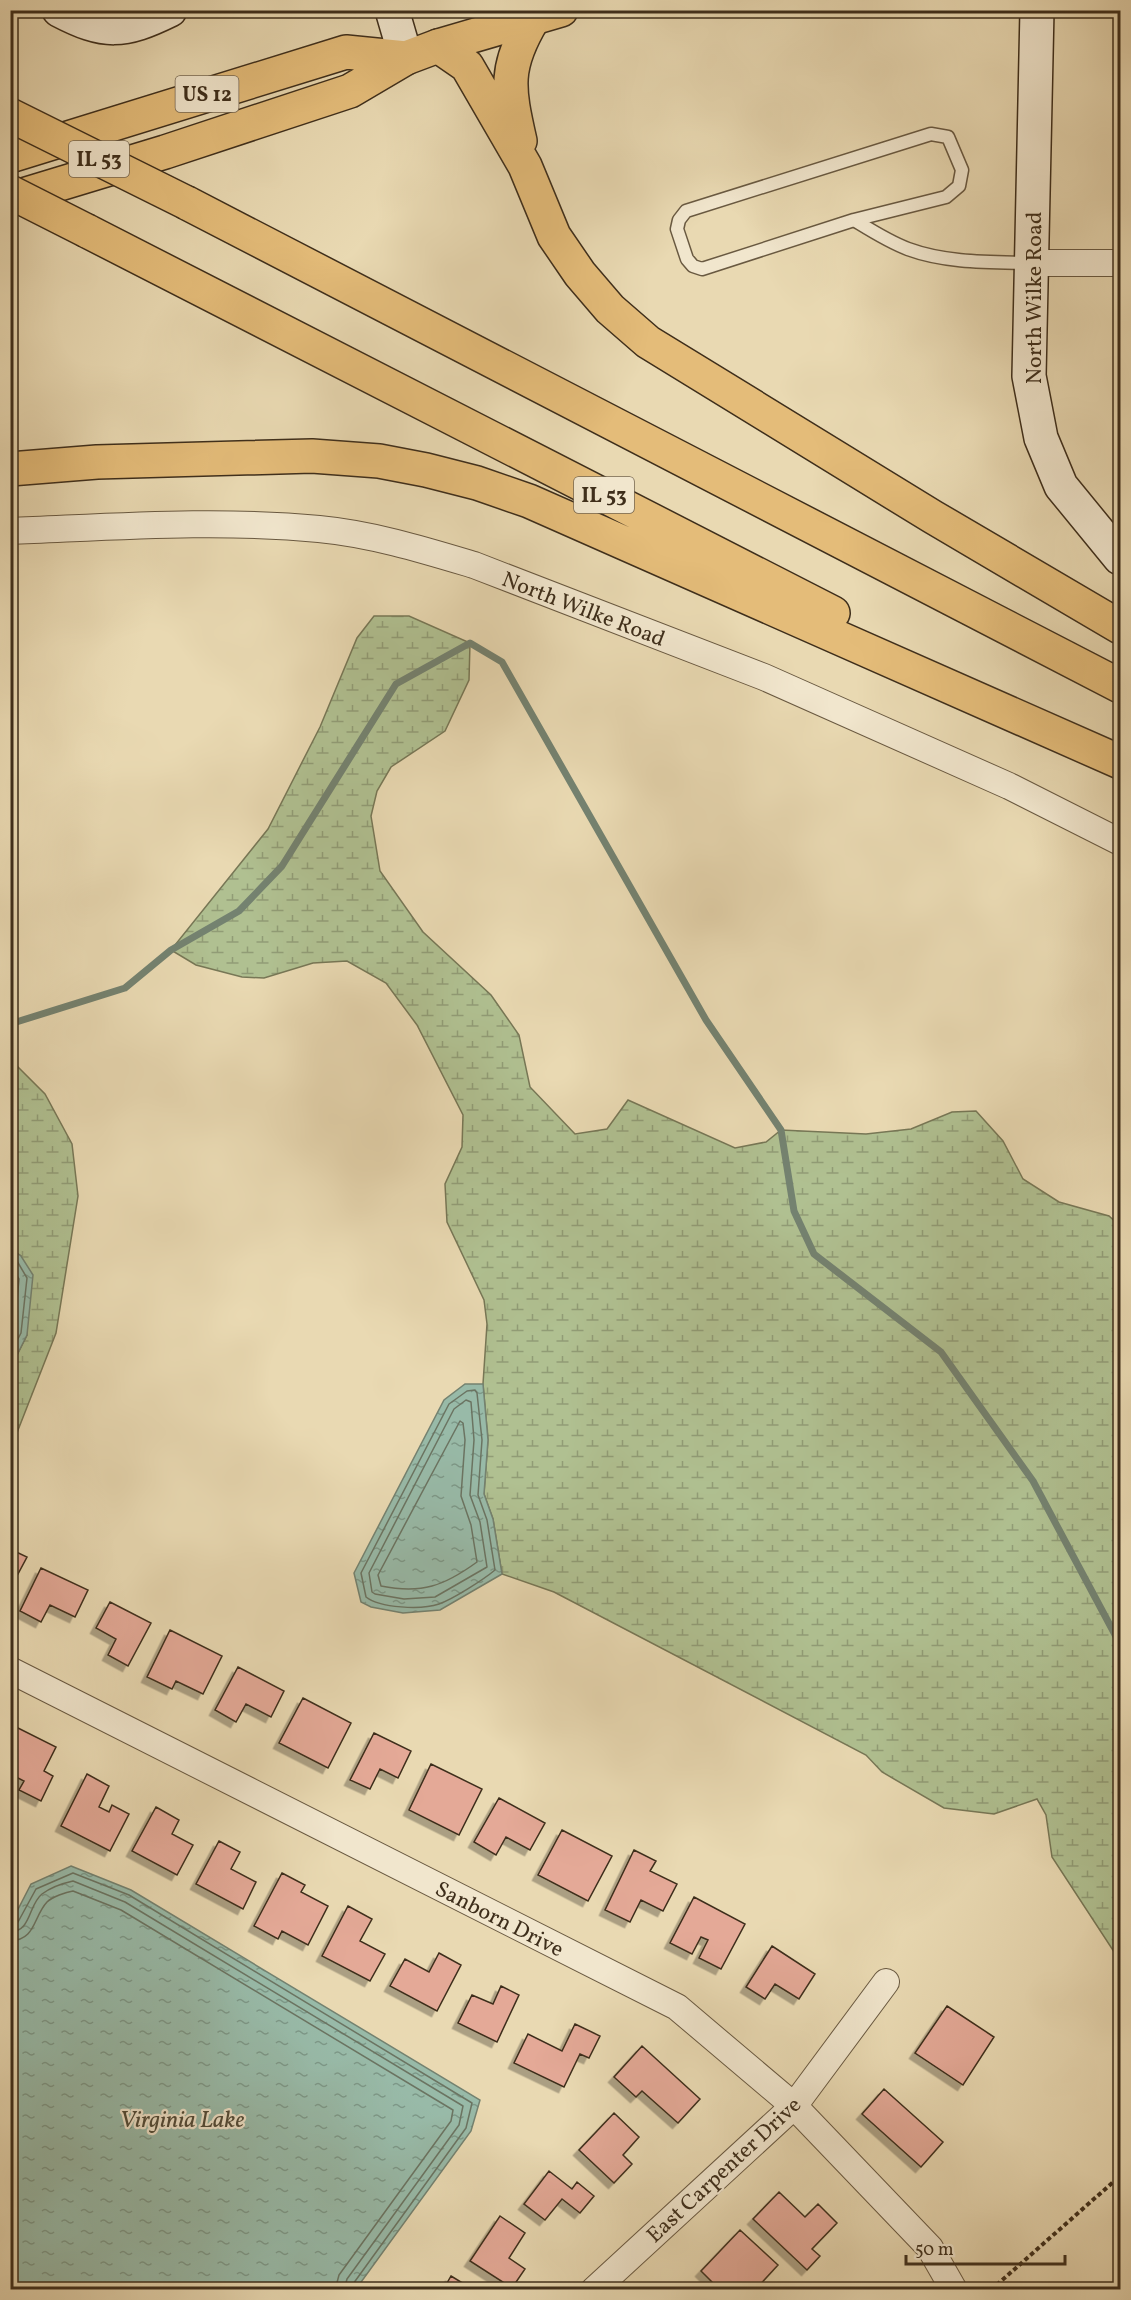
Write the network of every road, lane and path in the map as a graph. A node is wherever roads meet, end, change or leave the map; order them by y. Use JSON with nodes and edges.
{"nodes":[{"id":1,"x":59,"y":10,"type":"edge"},
{"id":2,"x":170,"y":10,"type":"edge"},
{"id":3,"x":392,"y":10,"type":"edge"},
{"id":4,"x":1037,"y":10,"type":"edge"},
{"id":5,"x":547,"y":15,"type":"edge"},
{"id":6,"x":438,"y":46,"type":"junction"},
{"id":7,"x":406,"y":58,"type":"junction"},
{"id":8,"x":10,"y":115,"type":"edge"},
{"id":9,"x":10,"y":156,"type":"edge"},
{"id":10,"x":525,"y":166,"type":"junction"},
{"id":11,"x":10,"y":192,"type":"edge"},
{"id":12,"x":10,"y":199,"type":"edge"},
{"id":13,"x":854,"y":220,"type":"junction"},
{"id":14,"x":1033,"y":263,"type":"junction"},
{"id":15,"x":1120,"y":263,"type":"edge"},
{"id":16,"x":10,"y":468,"type":"edge"},
{"id":17,"x":10,"y":531,"type":"edge"},
{"id":18,"x":1120,"y":558,"type":"edge"},
{"id":19,"x":1120,"y":627,"type":"edge"},
{"id":20,"x":1120,"y":686,"type":"edge"},
{"id":21,"x":1120,"y":761,"type":"edge"},
{"id":22,"x":1120,"y":842,"type":"edge"},
{"id":23,"x":10,"y":1670,"type":"edge"},
{"id":24,"x":886,"y":1982,"type":"dead end"},
{"id":25,"x":794,"y":2106,"type":"junction"},
{"id":26,"x":1120,"y":2176,"type":"edge"},
{"id":27,"x":594,"y":2289,"type":"edge"},
{"id":28,"x":954,"y":2289,"type":"edge"},
{"id":29,"x":992,"y":2289,"type":"edge"}],
"edges":[{"from":1,"to":2,"type":"street"},
{"from":3,"to":7,"type":"street"},
{"from":4,"to":14,"type":"street","name":"North Wilke Road"},
{"from":5,"to":6,"type":"main road","number":"US 12"},
{"from":5,"to":10,"type":"main road"},
{"from":6,"to":7,"type":"main road","number":"US 12"},
{"from":6,"to":10,"type":"main road"},
{"from":7,"to":9,"type":"main road","number":"US 12"},
{"from":7,"to":12,"type":"main road","number":"US 12"},
{"from":8,"to":20,"type":"main road","number":"IL 53","bridge":true},
{"from":10,"to":19,"type":"main road"},
{"from":11,"to":21,"type":"main road","number":"IL 53","bridge":true},
{"from":13,"to":13,"type":"lane"},
{"from":13,"to":14,"type":"lane"},
{"from":14,"to":15,"type":"street"},
{"from":14,"to":18,"type":"street","name":"North Wilke Road"},
{"from":16,"to":21,"type":"main road"},
{"from":17,"to":22,"type":"street","name":"North Wilke Road"},
{"from":23,"to":25,"type":"street","name":"Sanborn Drive"},
{"from":24,"to":25,"type":"street","name":"East Carpenter Drive"},
{"from":25,"to":27,"type":"street","name":"East Carpenter Drive"},
{"from":25,"to":28,"type":"street","name":"Sanborn Drive"},
{"from":26,"to":29,"type":"path"}]}
